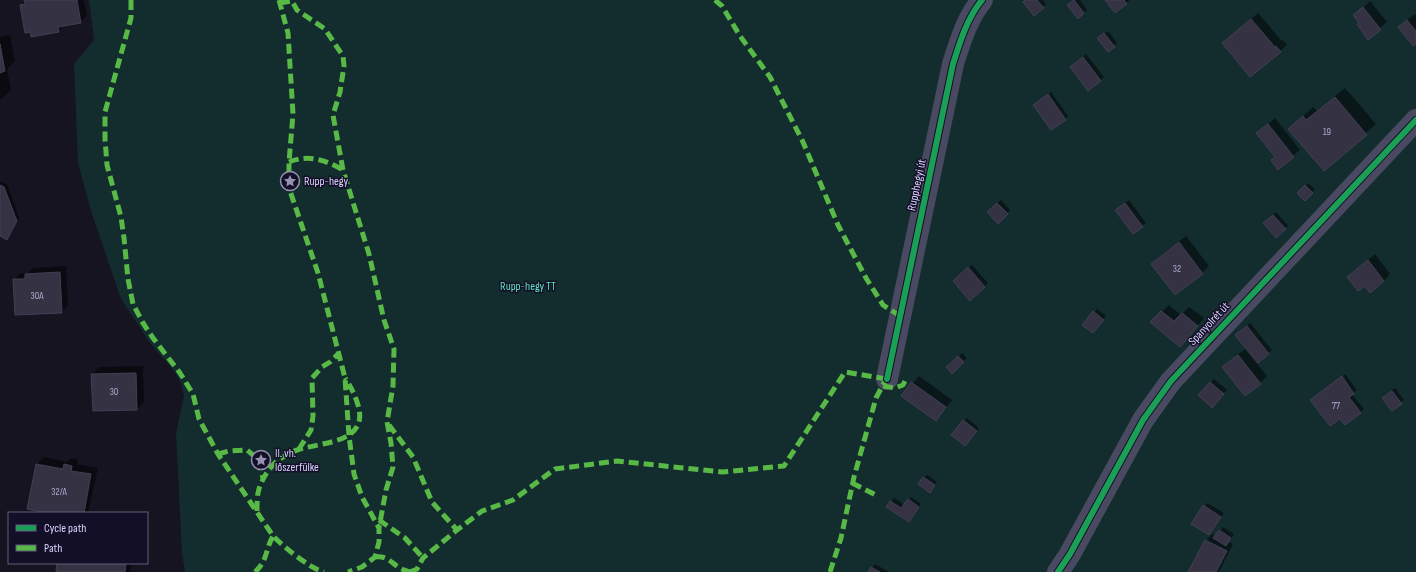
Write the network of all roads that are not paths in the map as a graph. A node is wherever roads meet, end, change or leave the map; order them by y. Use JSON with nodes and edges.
{"nodes":[{"id":1,"x":982,"y":0,"type":"edge"},
{"id":2,"x":1416,"y":120,"type":"edge"},
{"id":3,"x":887,"y":379,"type":"dead end"},
{"id":4,"x":1058,"y":572,"type":"edge"}],
"edges":[{"from":1,"to":3,"type":"street","name":"Rupphegyi út"},
{"from":2,"to":4,"type":"street","name":"Spanyolrét út"}]}
